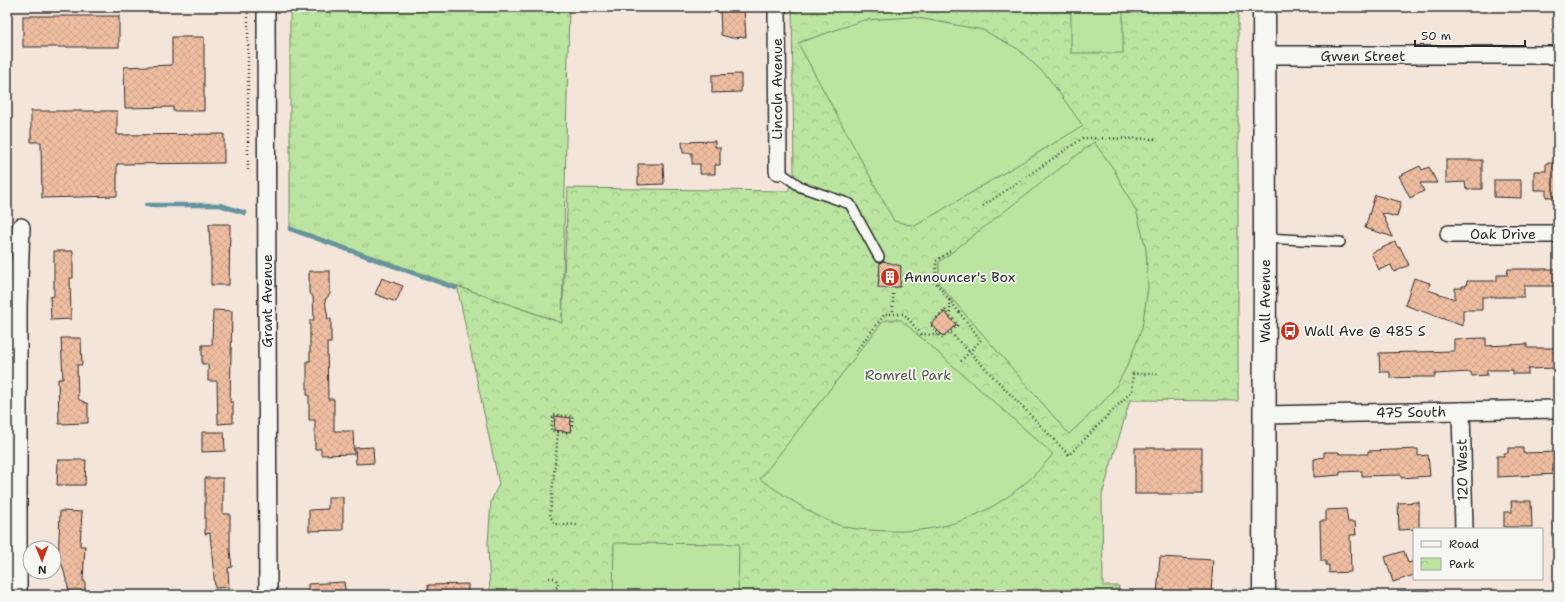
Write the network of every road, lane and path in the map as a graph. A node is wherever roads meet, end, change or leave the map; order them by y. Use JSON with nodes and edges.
{"nodes":[{"id":1,"x":248,"y":7,"type":"edge"},
{"id":2,"x":266,"y":7,"type":"edge"},
{"id":3,"x":777,"y":7,"type":"edge"},
{"id":4,"x":1264,"y":7,"type":"edge"},
{"id":5,"x":1264,"y":55,"type":"junction"},
{"id":6,"x":1558,"y":56,"type":"edge"},
{"id":7,"x":1158,"y":139,"type":"dead end"},
{"id":8,"x":248,"y":170,"type":"dead end"},
{"id":9,"x":778,"y":170,"type":"joint"},
{"id":10,"x":983,"y":206,"type":"dead end"},
{"id":11,"x":21,"y":227,"type":"dead end"},
{"id":12,"x":1449,"y":234,"type":"dead end"},
{"id":13,"x":1558,"y":234,"type":"edge"},
{"id":14,"x":1266,"y":238,"type":"junction"},
{"id":15,"x":1340,"y":242,"type":"dead end"},
{"id":16,"x":950,"y":251,"type":"dead end"},
{"id":17,"x":879,"y":258,"type":"dead end"},
{"id":18,"x":893,"y":294,"type":"dead end"},
{"id":19,"x":950,"y":299,"type":"junction"},
{"id":20,"x":13,"y":306,"type":"edge"},
{"id":21,"x":893,"y":314,"type":"junction"},
{"id":22,"x":950,"y":315,"type":"junction"},
{"id":23,"x":951,"y":332,"type":"junction"},
{"id":24,"x":939,"y":335,"type":"junction"},
{"id":25,"x":856,"y":350,"type":"dead end"},
{"id":26,"x":969,"y":352,"type":"junction"},
{"id":27,"x":959,"y":363,"type":"dead end"},
{"id":28,"x":1159,"y":374,"type":"dead end"},
{"id":29,"x":1558,"y":409,"type":"edge"},
{"id":30,"x":1460,"y":411,"type":"junction"},
{"id":31,"x":1264,"y":415,"type":"junction"},
{"id":32,"x":558,"y":432,"type":"junction"},
{"id":33,"x":577,"y":525,"type":"dead end"},
{"id":34,"x":1464,"y":528,"type":"edge"},
{"id":35,"x":13,"y":567,"type":"edge"},
{"id":36,"x":549,"y":578,"type":"dead end"},
{"id":37,"x":551,"y":593,"type":"dead end"},
{"id":38,"x":18,"y":595,"type":"edge"},
{"id":39,"x":268,"y":595,"type":"edge"},
{"id":40,"x":1264,"y":595,"type":"edge"}],
"edges":[{"from":1,"to":8,"type":"path"},
{"from":2,"to":39,"type":"street","name":"Grant Avenue"},
{"from":3,"to":9,"type":"street","name":"Lincoln Avenue"},
{"from":4,"to":5,"type":"main road","name":"Wall Avenue"},
{"from":5,"to":6,"type":"street","name":"Gwen Street"},
{"from":5,"to":14,"type":"main road","name":"Wall Avenue"},
{"from":7,"to":10,"type":"path"},
{"from":9,"to":17,"type":"lane"},
{"from":11,"to":20,"type":"street"},
{"from":12,"to":13,"type":"street","name":"Oak Drive"},
{"from":14,"to":15,"type":"lane"},
{"from":14,"to":31,"type":"main road","name":"Wall Avenue"},
{"from":16,"to":19,"type":"path"},
{"from":18,"to":21,"type":"path"},
{"from":19,"to":22,"type":"path"},
{"from":19,"to":26,"type":"path"},
{"from":20,"to":35,"type":"street"},
{"from":21,"to":24,"type":"path"},
{"from":21,"to":25,"type":"path"},
{"from":22,"to":23,"type":"path"},
{"from":22,"to":24,"type":"path"},
{"from":23,"to":24,"type":"path"},
{"from":23,"to":26,"type":"path"},
{"from":26,"to":27,"type":"path"},
{"from":26,"to":28,"type":"path"},
{"from":29,"to":30,"type":"street","name":"475 South"},
{"from":30,"to":31,"type":"street","name":"475 South"},
{"from":30,"to":34,"type":"street","name":"120 West"},
{"from":31,"to":40,"type":"main road","name":"Wall Avenue"},
{"from":32,"to":32,"type":"path"},
{"from":32,"to":33,"type":"path"},
{"from":35,"to":38,"type":"street"},
{"from":36,"to":37,"type":"path"}]}
